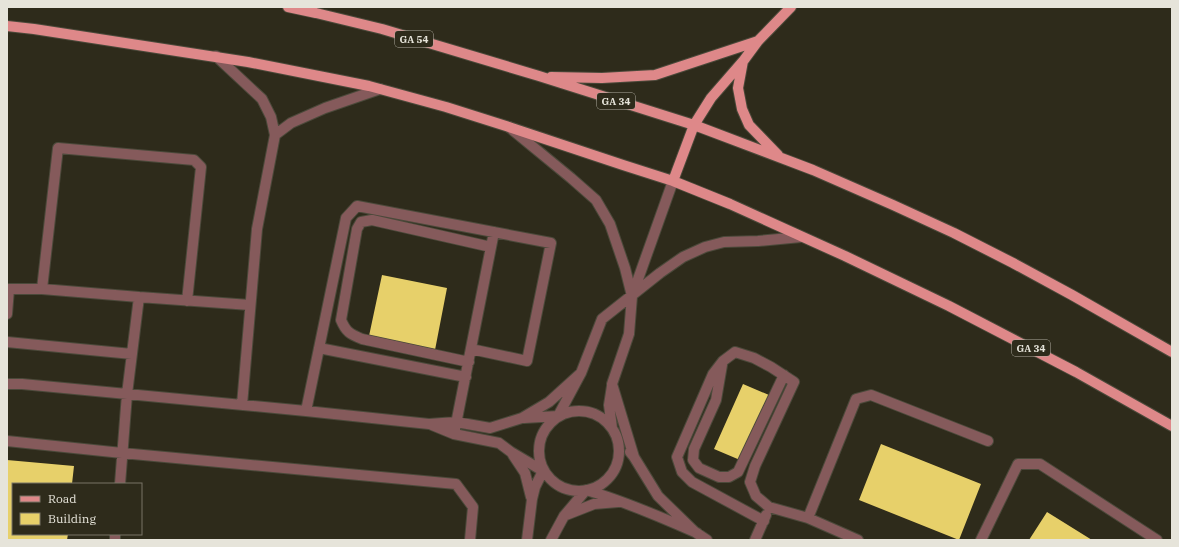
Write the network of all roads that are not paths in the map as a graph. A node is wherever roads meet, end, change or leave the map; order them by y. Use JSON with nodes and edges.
{"nodes":[{"id":1,"x":288,"y":7,"type":"edge"},
{"id":2,"x":791,"y":7,"type":"edge"},
{"id":3,"x":7,"y":26,"type":"edge"},
{"id":4,"x":758,"y":41,"type":"junction"},
{"id":5,"x":216,"y":56,"type":"junction"},
{"id":6,"x":744,"y":60,"type":"junction"},
{"id":7,"x":539,"y":76,"type":"junction"},
{"id":8,"x":380,"y":89,"type":"junction"},
{"id":9,"x":506,"y":126,"type":"junction"},
{"id":10,"x":694,"y":126,"type":"junction"},
{"id":11,"x":275,"y":135,"type":"junction"},
{"id":12,"x":781,"y":158,"type":"junction"},
{"id":13,"x":673,"y":181,"type":"junction"},
{"id":14,"x":494,"y":232,"type":"junction"},
{"id":15,"x":801,"y":237,"type":"junction"},
{"id":16,"x":491,"y":247,"type":"junction"},
{"id":17,"x":42,"y":289,"type":"junction"},
{"id":18,"x":632,"y":296,"type":"junction"},
{"id":19,"x":139,"y":297,"type":"junction"},
{"id":20,"x":187,"y":301,"type":"junction"},
{"id":21,"x":250,"y":305,"type":"junction"},
{"id":22,"x":7,"y":314,"type":"edge"},
{"id":23,"x":7,"y":342,"type":"edge"},
{"id":24,"x":319,"y":348,"type":"junction"},
{"id":25,"x":471,"y":349,"type":"junction"},
{"id":26,"x":1172,"y":352,"type":"edge"},
{"id":27,"x":132,"y":354,"type":"junction"},
{"id":28,"x":723,"y":361,"type":"junction"},
{"id":29,"x":469,"y":362,"type":"junction"},
{"id":30,"x":580,"y":374,"type":"junction"},
{"id":31,"x":784,"y":375,"type":"junction"},
{"id":32,"x":466,"y":378,"type":"junction"},
{"id":33,"x":7,"y":384,"type":"edge"},
{"id":34,"x":612,"y":384,"type":"junction"},
{"id":35,"x":128,"y":394,"type":"junction"},
{"id":36,"x":242,"y":405,"type":"junction"},
{"id":37,"x":306,"y":411,"type":"junction"},
{"id":38,"x":558,"y":416,"type":"junction"},
{"id":39,"x":522,"y":418,"type":"junction"},
{"id":40,"x":456,"y":422,"type":"junction"},
{"id":41,"x":429,"y":424,"type":"junction"},
{"id":42,"x":1172,"y":426,"type":"edge"},
{"id":43,"x":612,"y":428,"type":"junction"},
{"id":44,"x":454,"y":434,"type":"junction"},
{"id":45,"x":617,"y":438,"type":"junction"},
{"id":46,"x":7,"y":441,"type":"edge"},
{"id":47,"x":988,"y":441,"type":"dead end"},
{"id":48,"x":511,"y":452,"type":"junction"},
{"id":49,"x":122,"y":454,"type":"junction"},
{"id":50,"x":634,"y":457,"type":"junction"},
{"id":51,"x":543,"y":471,"type":"junction"},
{"id":52,"x":120,"y":483,"type":"edge"},
{"id":53,"x":586,"y":490,"type":"junction"},
{"id":54,"x":532,"y":499,"type":"junction"},
{"id":55,"x":620,"y":502,"type":"junction"},
{"id":56,"x":769,"y":507,"type":"junction"},
{"id":57,"x":564,"y":516,"type":"junction"},
{"id":58,"x":808,"y":518,"type":"junction"},
{"id":59,"x":764,"y":520,"type":"junction"},
{"id":60,"x":697,"y":533,"type":"junction"},
{"id":61,"x":470,"y":540,"type":"edge"},
{"id":62,"x":527,"y":540,"type":"edge"},
{"id":63,"x":551,"y":540,"type":"edge"},
{"id":64,"x":707,"y":540,"type":"edge"},
{"id":65,"x":755,"y":540,"type":"edge"},
{"id":66,"x":858,"y":540,"type":"edge"},
{"id":67,"x":981,"y":540,"type":"edge"},
{"id":68,"x":1157,"y":540,"type":"edge"}],
"edges":[{"from":1,"to":7,"type":"main road","number":"GA 54"},
{"from":2,"to":4,"type":"main road","number":"GA 54"},
{"from":3,"to":5,"type":"main road"},
{"from":4,"to":6,"type":"main road","number":"GA 54"},
{"from":4,"to":7,"type":"main road","number":"GA 54"},
{"from":5,"to":8,"type":"main road"},
{"from":5,"to":11,"type":"street"},
{"from":6,"to":10,"type":"main road","number":"GA 54"},
{"from":6,"to":12,"type":"main road"},
{"from":7,"to":10,"type":"main road","number":"GA 34"},
{"from":8,"to":9,"type":"main road"},
{"from":8,"to":11,"type":"street"},
{"from":9,"to":13,"type":"main road"},
{"from":9,"to":18,"type":"street"},
{"from":10,"to":12,"type":"main road","number":"GA 34"},
{"from":10,"to":13,"type":"main road","number":"GA 54"},
{"from":11,"to":21,"type":"street"},
{"from":12,"to":26,"type":"main road","number":"GA 34"},
{"from":13,"to":15,"type":"main road","number":"GA 34"},
{"from":13,"to":18,"type":"street"},
{"from":14,"to":16,"type":"street"},
{"from":14,"to":24,"type":"street"},
{"from":14,"to":25,"type":"street"},
{"from":15,"to":18,"type":"street"},
{"from":15,"to":42,"type":"main road","number":"GA 34"},
{"from":16,"to":25,"type":"street"},
{"from":16,"to":29,"type":"street"},
{"from":17,"to":19,"type":"street"},
{"from":17,"to":20,"type":"street"},
{"from":17,"to":22,"type":"street"},
{"from":18,"to":30,"type":"street"},
{"from":18,"to":34,"type":"street"},
{"from":19,"to":20,"type":"street"},
{"from":19,"to":27,"type":"street"},
{"from":20,"to":21,"type":"street"},
{"from":21,"to":36,"type":"street"},
{"from":23,"to":27,"type":"street"},
{"from":24,"to":32,"type":"street"},
{"from":24,"to":37,"type":"street"},
{"from":25,"to":29,"type":"street"},
{"from":27,"to":35,"type":"street"},
{"from":28,"to":31,"type":"street"},
{"from":28,"to":31,"type":"street"},
{"from":28,"to":59,"type":"street"},
{"from":29,"to":32,"type":"street"},
{"from":30,"to":38,"type":"street"},
{"from":30,"to":39,"type":"street"},
{"from":31,"to":56,"type":"street"},
{"from":32,"to":40,"type":"street"},
{"from":33,"to":35,"type":"street"},
{"from":34,"to":43,"type":"street"},
{"from":34,"to":50,"type":"street"},
{"from":35,"to":36,"type":"street"},
{"from":35,"to":49,"type":"street"},
{"from":36,"to":37,"type":"street"},
{"from":37,"to":41,"type":"street"},
{"from":38,"to":39,"type":"street"},
{"from":38,"to":43,"type":"street"},
{"from":38,"to":51,"type":"street"},
{"from":39,"to":40,"type":"street"},
{"from":40,"to":41,"type":"street"},
{"from":40,"to":44,"type":"street"},
{"from":41,"to":44,"type":"street"},
{"from":43,"to":45,"type":"street"},
{"from":44,"to":48,"type":"street"},
{"from":45,"to":50,"type":"street"},
{"from":45,"to":53,"type":"street"},
{"from":46,"to":49,"type":"street"},
{"from":47,"to":58,"type":"street"},
{"from":48,"to":51,"type":"street"},
{"from":48,"to":54,"type":"street"},
{"from":49,"to":52,"type":"street"},
{"from":49,"to":61,"type":"street"},
{"from":50,"to":60,"type":"street"},
{"from":51,"to":53,"type":"street"},
{"from":51,"to":54,"type":"street"},
{"from":53,"to":55,"type":"street"},
{"from":53,"to":57,"type":"street"},
{"from":54,"to":62,"type":"street"},
{"from":55,"to":57,"type":"street"},
{"from":55,"to":60,"type":"street"},
{"from":56,"to":58,"type":"street"},
{"from":56,"to":59,"type":"street"},
{"from":57,"to":63,"type":"street"},
{"from":58,"to":66,"type":"street"},
{"from":59,"to":65,"type":"street"},
{"from":60,"to":64,"type":"street"},
{"from":67,"to":68,"type":"street"}]}
